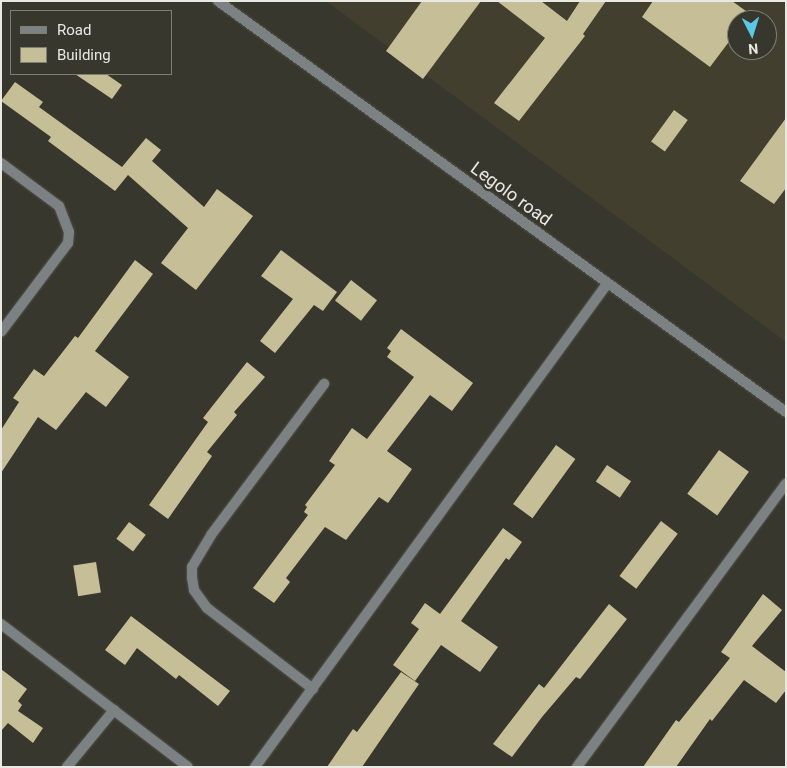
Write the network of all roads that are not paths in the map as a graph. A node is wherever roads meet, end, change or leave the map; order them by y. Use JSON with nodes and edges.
{"nodes":[{"id":1,"x":218,"y":1,"type":"edge"},
{"id":2,"x":1,"y":163,"type":"edge"},
{"id":3,"x":607,"y":284,"type":"junction"},
{"id":4,"x":1,"y":332,"type":"edge"},
{"id":5,"x":324,"y":384,"type":"dead end"},
{"id":6,"x":786,"y":412,"type":"edge"},
{"id":7,"x":786,"y":484,"type":"edge"},
{"id":8,"x":1,"y":624,"type":"edge"},
{"id":9,"x":313,"y":689,"type":"junction"},
{"id":10,"x":114,"y":710,"type":"junction"},
{"id":11,"x":67,"y":767,"type":"edge"},
{"id":12,"x":188,"y":767,"type":"edge"},
{"id":13,"x":255,"y":767,"type":"edge"},
{"id":14,"x":577,"y":767,"type":"edge"}],
"edges":[{"from":1,"to":3,"type":"street","name":"Legolo road"},
{"from":2,"to":4,"type":"street"},
{"from":3,"to":6,"type":"street","name":"Legolo road"},
{"from":3,"to":9,"type":"street"},
{"from":5,"to":9,"type":"street"},
{"from":7,"to":14,"type":"street"},
{"from":8,"to":10,"type":"street"},
{"from":9,"to":13,"type":"street"},
{"from":10,"to":11,"type":"street"},
{"from":10,"to":12,"type":"street"}]}
